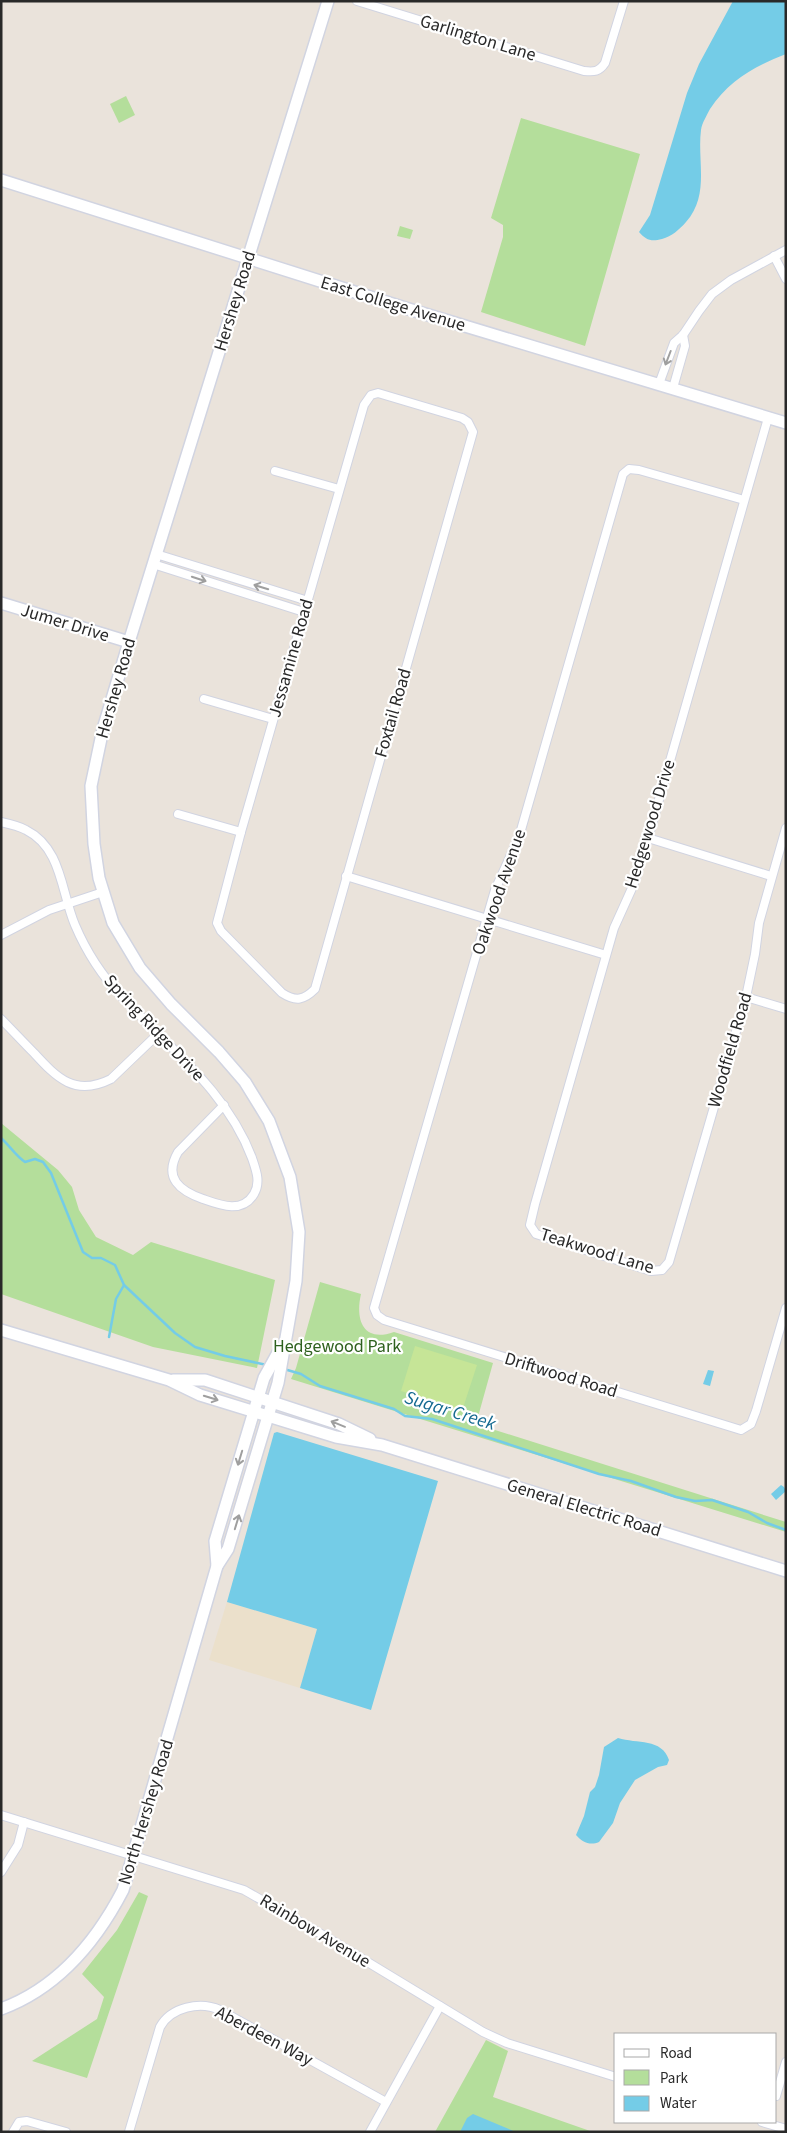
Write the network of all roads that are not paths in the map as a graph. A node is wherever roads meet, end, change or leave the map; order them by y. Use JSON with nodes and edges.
{"nodes":[{"id":1,"x":328,"y":1,"type":"edge"},
{"id":2,"x":357,"y":1,"type":"edge"},
{"id":3,"x":624,"y":1,"type":"edge"},
{"id":4,"x":1,"y":180,"type":"edge"},
{"id":5,"x":786,"y":250,"type":"edge"},
{"id":6,"x":774,"y":256,"type":"junction"},
{"id":7,"x":248,"y":259,"type":"junction"},
{"id":8,"x":786,"y":279,"type":"edge"},
{"id":9,"x":683,"y":335,"type":"junction"},
{"id":10,"x":659,"y":384,"type":"junction"},
{"id":11,"x":673,"y":388,"type":"junction"},
{"id":12,"x":768,"y":418,"type":"junction"},
{"id":13,"x":786,"y":423,"type":"edge"},
{"id":14,"x":472,"y":427,"type":"joint"},
{"id":15,"x":275,"y":471,"type":"dead end"},
{"id":16,"x":339,"y":489,"type":"junction"},
{"id":17,"x":744,"y":500,"type":"junction"},
{"id":18,"x":154,"y":559,"type":"junction"},
{"id":19,"x":221,"y":574,"type":"junction"},
{"id":20,"x":218,"y":585,"type":"junction"},
{"id":21,"x":308,"y":601,"type":"junction"},
{"id":22,"x":1,"y":603,"type":"edge"},
{"id":23,"x":304,"y":612,"type":"junction"},
{"id":24,"x":128,"y":642,"type":"junction"},
{"id":25,"x":204,"y":699,"type":"dead end"},
{"id":26,"x":273,"y":719,"type":"junction"},
{"id":27,"x":178,"y":814,"type":"dead end"},
{"id":28,"x":1,"y":822,"type":"edge"},
{"id":29,"x":786,"y":828,"type":"edge"},
{"id":30,"x":241,"y":832,"type":"junction"},
{"id":31,"x":648,"y":838,"type":"junction"},
{"id":32,"x":346,"y":876,"type":"junction"},
{"id":33,"x":771,"y":876,"type":"junction"},
{"id":34,"x":103,"y":892,"type":"junction"},
{"id":35,"x":67,"y":904,"type":"junction"},
{"id":36,"x":487,"y":919,"type":"junction"},
{"id":37,"x":1,"y":935,"type":"edge"},
{"id":38,"x":606,"y":955,"type":"junction"},
{"id":39,"x":308,"y":996,"type":"joint"},
{"id":40,"x":746,"y":998,"type":"junction"},
{"id":41,"x":786,"y":1009,"type":"edge"},
{"id":42,"x":1,"y":1019,"type":"edge"},
{"id":43,"x":158,"y":1034,"type":"junction"},
{"id":44,"x":224,"y":1106,"type":"junction"},
{"id":45,"x":531,"y":1228,"type":"joint"},
{"id":46,"x":664,"y":1268,"type":"joint"},
{"id":47,"x":786,"y":1308,"type":"edge"},
{"id":48,"x":377,"y":1314,"type":"joint"},
{"id":49,"x":1,"y":1330,"type":"edge"},
{"id":50,"x":284,"y":1341,"type":"junction"},
{"id":51,"x":170,"y":1380,"type":"junction"},
{"id":52,"x":258,"y":1397,"type":"junction"},
{"id":53,"x":273,"y":1402,"type":"junction"},
{"id":54,"x":254,"y":1412,"type":"junction"},
{"id":55,"x":269,"y":1416,"type":"junction"},
{"id":56,"x":382,"y":1445,"type":"junction"},
{"id":57,"x":217,"y":1566,"type":"junction"},
{"id":58,"x":786,"y":1571,"type":"edge"},
{"id":59,"x":1,"y":1815,"type":"edge"},
{"id":60,"x":24,"y":1822,"type":"junction"},
{"id":61,"x":135,"y":1856,"type":"junction"},
{"id":62,"x":1,"y":1872,"type":"edge"},
{"id":63,"x":440,"y":2006,"type":"junction"},
{"id":64,"x":1,"y":2009,"type":"edge"},
{"id":65,"x":786,"y":2062,"type":"edge"},
{"id":66,"x":614,"y":2075,"type":"edge"},
{"id":67,"x":777,"y":2093,"type":"edge"},
{"id":68,"x":386,"y":2102,"type":"junction"},
{"id":69,"x":769,"y":2123,"type":"edge"},
{"id":70,"x":786,"y":2129,"type":"edge"},
{"id":71,"x":13,"y":2132,"type":"edge"},
{"id":72,"x":66,"y":2132,"type":"edge"},
{"id":73,"x":129,"y":2132,"type":"edge"},
{"id":74,"x":370,"y":2132,"type":"edge"}],
"edges":[{"from":1,"to":7,"type":"main road","name":"Hershey Road"},
{"from":2,"to":3,"type":"street","name":"Garlington Lane"},
{"from":4,"to":7,"type":"main road","name":"East College Avenue"},
{"from":5,"to":6,"type":"street"},
{"from":6,"to":8,"type":"street"},
{"from":6,"to":9,"type":"street"},
{"from":7,"to":10,"type":"main road","name":"East College Avenue"},
{"from":7,"to":18,"type":"main road","name":"Hershey Road"},
{"from":9,"to":10,"type":"street","one_way":true},
{"from":9,"to":11,"type":"street"},
{"from":10,"to":11,"type":"main road","name":"East College Avenue"},
{"from":11,"to":12,"type":"main road","name":"East College Avenue"},
{"from":12,"to":13,"type":"main road","name":"East College Avenue"},
{"from":12,"to":17,"type":"street","name":"Hedgewood Drive"},
{"from":14,"to":16,"type":"street","name":"Jessamine Road"},
{"from":14,"to":32,"type":"street","name":"Foxtail Road"},
{"from":15,"to":16,"type":"street"},
{"from":16,"to":21,"type":"street","name":"Jessamine Road"},
{"from":17,"to":31,"type":"street","name":"Hedgewood Drive"},
{"from":17,"to":36,"type":"street","name":"Oakwood Avenue"},
{"from":18,"to":19,"type":"street"},
{"from":18,"to":20,"type":"street","one_way":true},
{"from":18,"to":24,"type":"main road","name":"Hershey Road"},
{"from":19,"to":20,"type":"street"},
{"from":21,"to":19,"type":"street","one_way":true},
{"from":20,"to":23,"type":"street"},
{"from":21,"to":23,"type":"street","name":"Jessamine Road"},
{"from":22,"to":24,"type":"main road","name":"Jumer Drive"},
{"from":23,"to":26,"type":"street","name":"Jessamine Road"},
{"from":24,"to":34,"type":"main road","name":"Hershey Road"},
{"from":25,"to":26,"type":"street"},
{"from":26,"to":30,"type":"street","name":"Jessamine Road"},
{"from":27,"to":30,"type":"street"},
{"from":28,"to":35,"type":"street","name":"Spring Ridge Drive"},
{"from":29,"to":33,"type":"street","name":"Woodfield Road"},
{"from":30,"to":39,"type":"street","name":"Jessamine Road"},
{"from":31,"to":33,"type":"street"},
{"from":31,"to":38,"type":"street","name":"Hedgewood Drive"},
{"from":32,"to":36,"type":"street"},
{"from":32,"to":39,"type":"street","name":"Foxtail Road"},
{"from":33,"to":40,"type":"street","name":"Woodfield Road"},
{"from":34,"to":35,"type":"street"},
{"from":34,"to":50,"type":"main road","name":"Hershey Road"},
{"from":35,"to":37,"type":"street"},
{"from":35,"to":43,"type":"street","name":"Spring Ridge Drive"},
{"from":36,"to":38,"type":"street"},
{"from":36,"to":48,"type":"street","name":"Oakwood Avenue"},
{"from":38,"to":45,"type":"street","name":"Hedgewood Drive"},
{"from":40,"to":41,"type":"street"},
{"from":40,"to":46,"type":"street","name":"Woodfield Road"},
{"from":42,"to":43,"type":"street"},
{"from":43,"to":44,"type":"street","name":"Spring Ridge Drive"},
{"from":44,"to":44,"type":"street","name":"Spring Ridge Drive"},
{"from":45,"to":46,"type":"street","name":"Teakwood Lane"},
{"from":47,"to":48,"type":"street","name":"Driftwood Road"},
{"from":49,"to":51,"type":"main road","name":"General Electric Road"},
{"from":50,"to":52,"type":"main road","name":"Hershey Road"},
{"from":50,"to":53,"type":"main road","name":"Hershey Road"},
{"from":51,"to":52,"type":"main road","name":"General Electric Road"},
{"from":51,"to":54,"type":"main road","name":"General Electric Road","one_way":true},
{"from":52,"to":53,"type":"main road","name":"General Electric Road"},
{"from":52,"to":54,"type":"main road","name":"North Hershey Road"},
{"from":53,"to":55,"type":"main road","name":"Hershey Road"},
{"from":56,"to":53,"type":"main road","name":"General Electric Road","one_way":true},
{"from":54,"to":55,"type":"main road","name":"General Electric Road"},
{"from":54,"to":57,"type":"main road","name":"North Hershey Road","one_way":true},
{"from":55,"to":56,"type":"main road","name":"General Electric Road"},
{"from":57,"to":55,"type":"main road","name":"North Hershey Road","one_way":true},
{"from":56,"to":58,"type":"main road","name":"General Electric Road"},
{"from":57,"to":61,"type":"main road","name":"North Hershey Road"},
{"from":59,"to":60,"type":"street","name":"Rainbow Avenue"},
{"from":60,"to":61,"type":"street","name":"Rainbow Avenue"},
{"from":60,"to":62,"type":"street"},
{"from":61,"to":63,"type":"street","name":"Rainbow Avenue"},
{"from":61,"to":64,"type":"main road","name":"North Hershey Road"},
{"from":63,"to":66,"type":"street","name":"Rainbow Avenue"},
{"from":63,"to":68,"type":"street"},
{"from":65,"to":67,"type":"street"},
{"from":68,"to":73,"type":"street","name":"Aberdeen Way"},
{"from":68,"to":74,"type":"street"},
{"from":69,"to":70,"type":"street"},
{"from":71,"to":72,"type":"street"}]}
